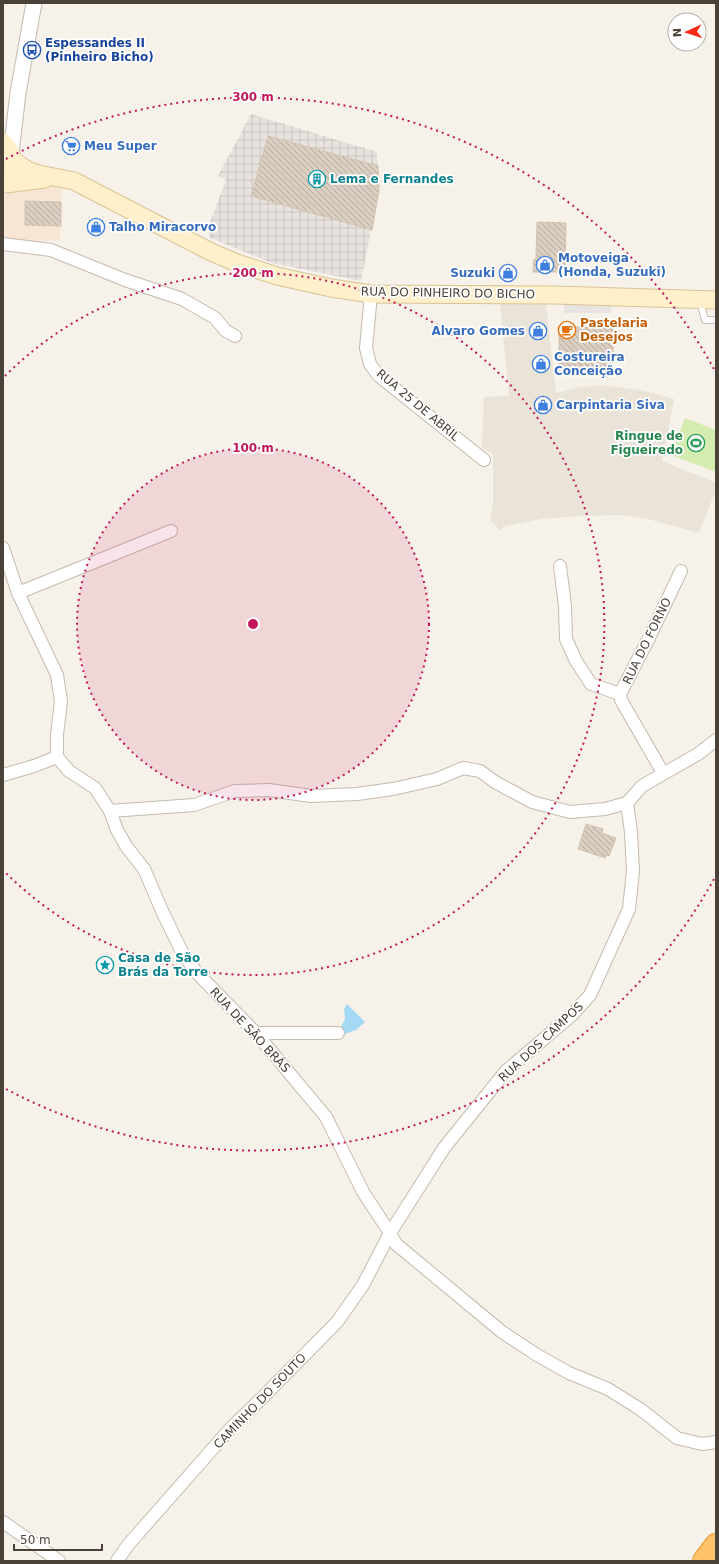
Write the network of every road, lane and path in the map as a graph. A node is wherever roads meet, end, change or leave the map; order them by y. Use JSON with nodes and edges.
{"nodes":[{"id":1,"x":34,"y":3,"type":"edge"},
{"id":2,"x":18,"y":93,"type":"junction"},
{"id":3,"x":3,"y":122,"type":"edge"},
{"id":4,"x":9,"y":152,"type":"edge"},
{"id":5,"x":59,"y":179,"type":"junction"},
{"id":6,"x":4,"y":185,"type":"edge"},
{"id":7,"x":3,"y":244,"type":"edge"},
{"id":8,"x":371,"y":294,"type":"junction"},
{"id":9,"x":708,"y":300,"type":"edge"},
{"id":10,"x":716,"y":320,"type":"edge"},
{"id":11,"x":234,"y":336,"type":"dead end"},
{"id":12,"x":484,"y":460,"type":"dead end"},
{"id":13,"x":171,"y":531,"type":"dead end"},
{"id":14,"x":3,"y":548,"type":"edge"},
{"id":15,"x":560,"y":566,"type":"dead end"},
{"id":16,"x":681,"y":571,"type":"dead end"},
{"id":17,"x":18,"y":593,"type":"junction"},
{"id":18,"x":620,"y":694,"type":"junction"},
{"id":19,"x":716,"y":740,"type":"edge"},
{"id":20,"x":57,"y":757,"type":"junction"},
{"id":21,"x":663,"y":773,"type":"junction"},
{"id":22,"x":3,"y":774,"type":"edge"},
{"id":23,"x":627,"y":803,"type":"junction"},
{"id":24,"x":110,"y":811,"type":"junction"},
{"id":25,"x":256,"y":1033,"type":"junction"},
{"id":26,"x":338,"y":1034,"type":"dead end"},
{"id":27,"x":390,"y":1233,"type":"junction"},
{"id":28,"x":716,"y":1442,"type":"edge"},
{"id":29,"x":3,"y":1522,"type":"edge"},
{"id":30,"x":716,"y":1545,"type":"edge"},
{"id":31,"x":59,"y":1561,"type":"edge"},
{"id":32,"x":117,"y":1561,"type":"edge"},
{"id":33,"x":704,"y":1561,"type":"edge"}],
"edges":[{"from":1,"to":2,"type":"street"},
{"from":2,"to":3,"type":"street"},
{"from":2,"to":4,"type":"street"},
{"from":4,"to":5,"type":"main road","name":"RUA DO PINHEIRO DO BICHO"},
{"from":4,"to":6,"type":"main road"},
{"from":5,"to":6,"type":"main road","name":"RUA DO PINHEIRO DO BICHO"},
{"from":5,"to":8,"type":"main road","name":"RUA DO PINHEIRO DO BICHO"},
{"from":7,"to":11,"type":"street"},
{"from":8,"to":9,"type":"main road","name":"RUA DO PINHEIRO DO BICHO"},
{"from":8,"to":12,"type":"street","name":"RUA 25 DE ABRIL"},
{"from":9,"to":10,"type":"lane"},
{"from":13,"to":17,"type":"street"},
{"from":14,"to":17,"type":"street"},
{"from":15,"to":18,"type":"street"},
{"from":16,"to":18,"type":"street","name":"RUA DO FORNO"},
{"from":17,"to":20,"type":"street"},
{"from":18,"to":21,"type":"street","name":"RUA DO FORNO"},
{"from":19,"to":21,"type":"street"},
{"from":20,"to":22,"type":"street"},
{"from":20,"to":24,"type":"street","name":"RUA DE SÃO BRÁS"},
{"from":21,"to":23,"type":"street"},
{"from":23,"to":24,"type":"street"},
{"from":23,"to":27,"type":"street","name":"RUA DOS CAMPOS"},
{"from":24,"to":25,"type":"street","name":"RUA DE SÃO BRÁS"},
{"from":25,"to":26,"type":"street"},
{"from":25,"to":27,"type":"street","name":"RUA DE SÃO BRÁS"},
{"from":27,"to":28,"type":"street","name":"RUA DE SÃO BRÁS"},
{"from":27,"to":32,"type":"street","name":"CAMINHO DO SOUTO"},
{"from":29,"to":31,"type":"street"},
{"from":30,"to":33,"type":"highway"}]}
